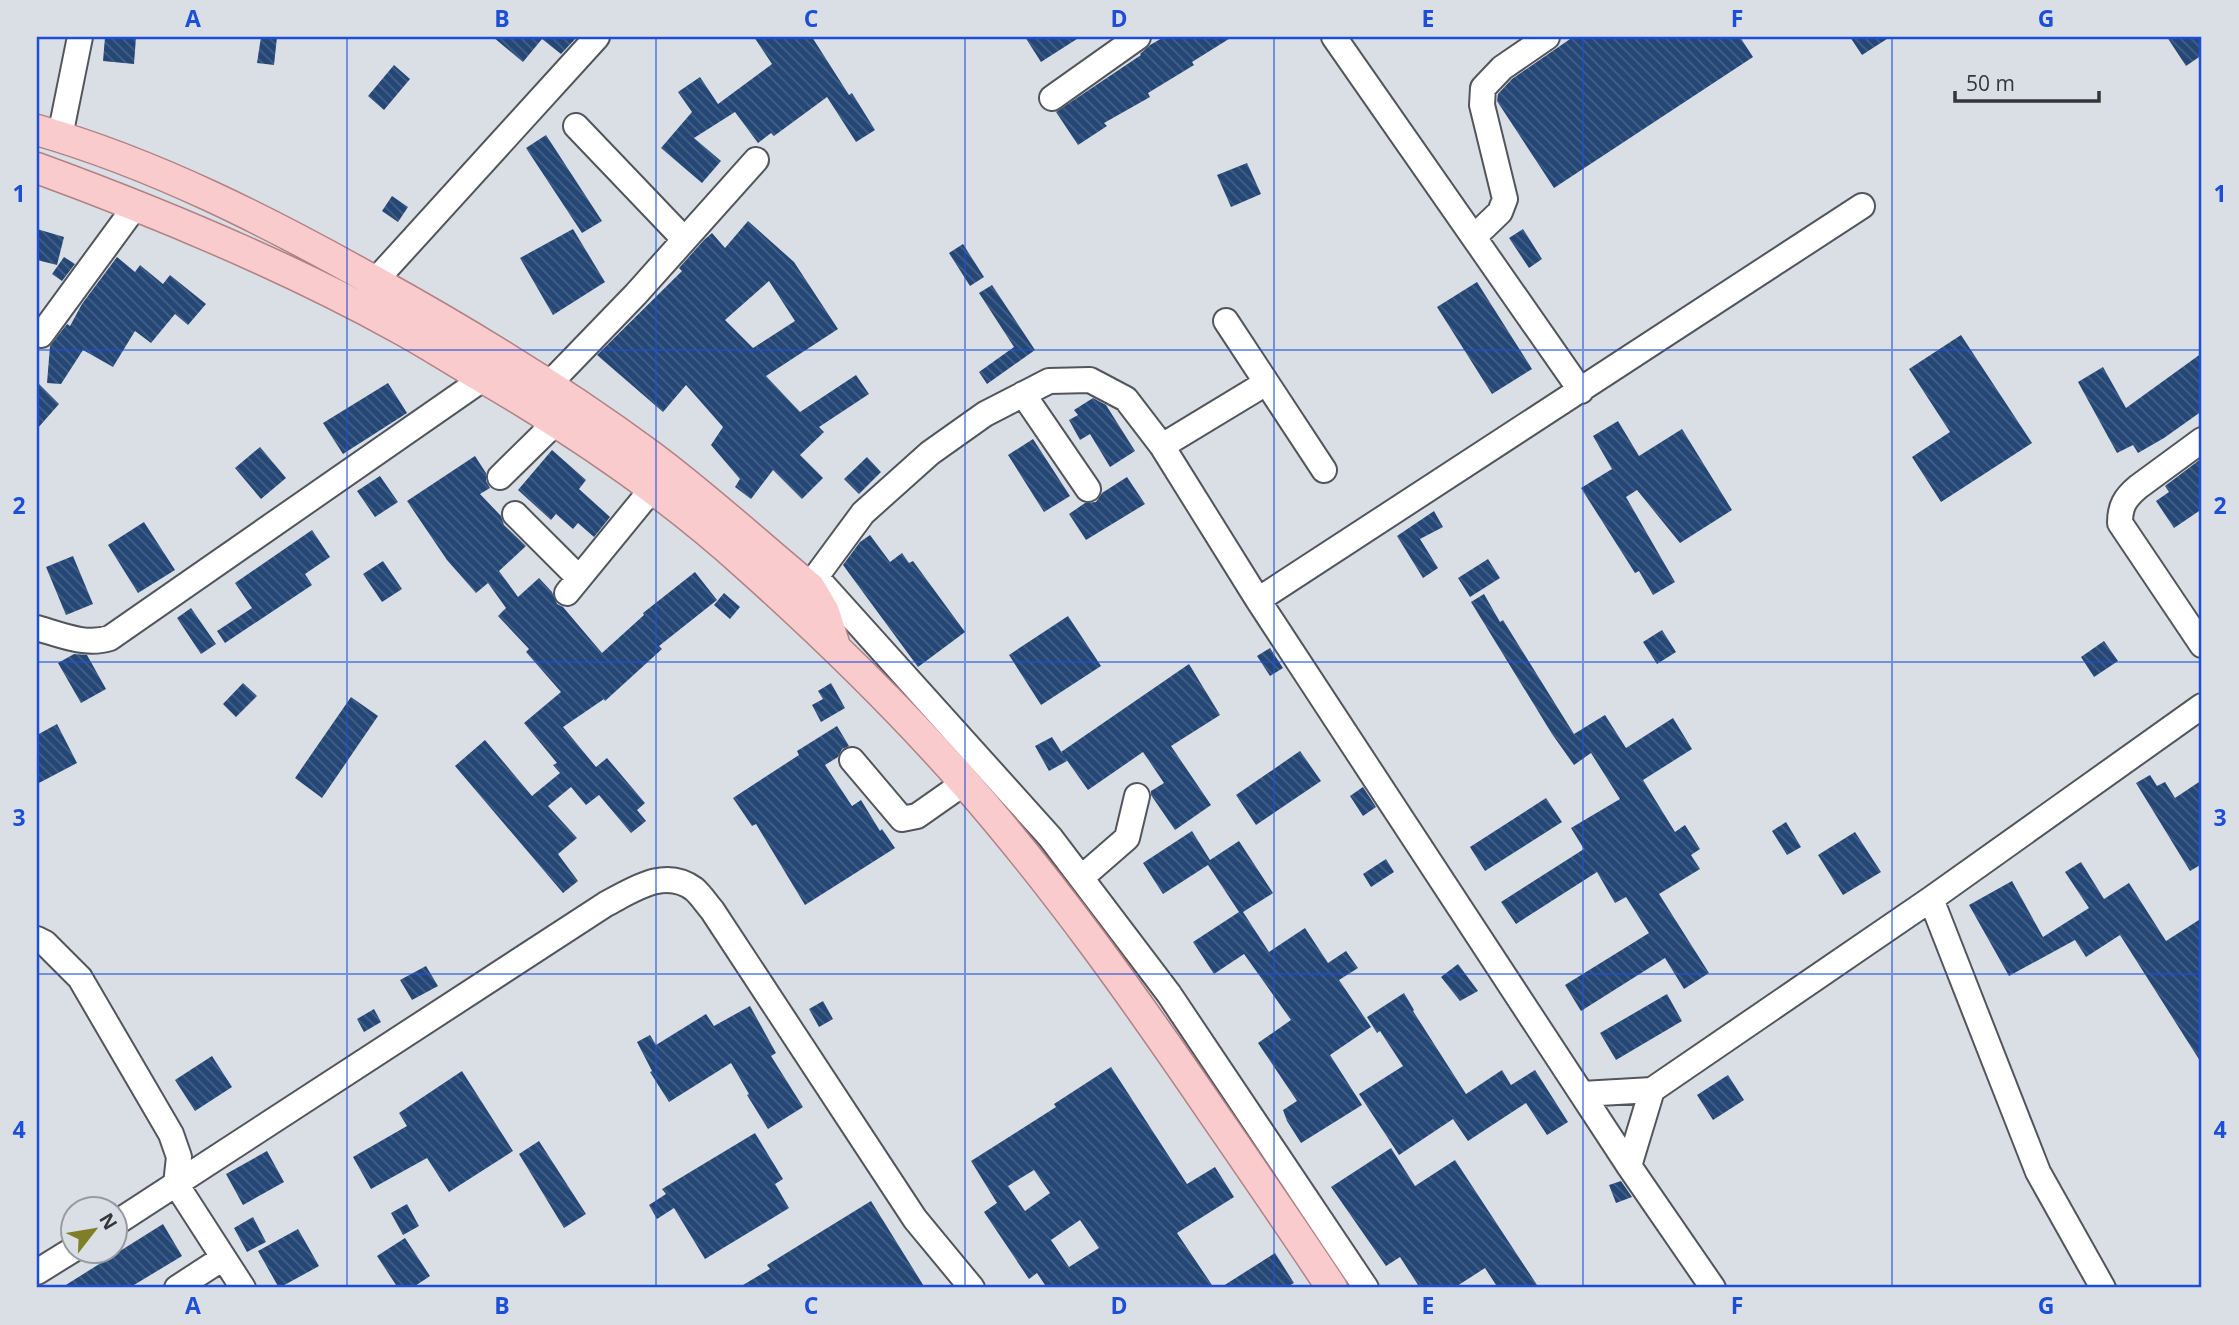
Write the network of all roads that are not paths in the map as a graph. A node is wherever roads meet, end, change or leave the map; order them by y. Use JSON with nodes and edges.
{"nodes":[{"id":1,"x":80,"y":37,"type":"edge"},
{"id":2,"x":597,"y":37,"type":"edge"},
{"id":3,"x":1138,"y":37,"type":"edge"},
{"id":4,"x":1334,"y":37,"type":"edge"},
{"id":5,"x":1547,"y":37,"type":"edge"},
{"id":6,"x":1052,"y":98,"type":"dead end"},
{"id":7,"x":576,"y":126,"type":"dead end"},
{"id":8,"x":48,"y":133,"type":"edge"},
{"id":9,"x":756,"y":160,"type":"dead end"},
{"id":10,"x":37,"y":168,"type":"edge"},
{"id":11,"x":137,"y":204,"type":"junction"},
{"id":12,"x":1861,"y":206,"type":"dead end"},
{"id":13,"x":1474,"y":237,"type":"junction"},
{"id":14,"x":684,"y":239,"type":"junction"},
{"id":15,"x":375,"y":281,"type":"junction"},
{"id":16,"x":1226,"y":321,"type":"dead end"},
{"id":17,"x":41,"y":335,"type":"dead end"},
{"id":18,"x":484,"y":378,"type":"junction"},
{"id":19,"x":1266,"y":383,"type":"junction"},
{"id":20,"x":549,"y":384,"type":"junction"},
{"id":21,"x":1581,"y":391,"type":"junction"},
{"id":22,"x":1023,"y":394,"type":"junction"},
{"id":23,"x":556,"y":422,"type":"junction"},
{"id":24,"x":2202,"y":440,"type":"edge"},
{"id":25,"x":1162,"y":446,"type":"junction"},
{"id":26,"x":1324,"y":470,"type":"dead end"},
{"id":27,"x":500,"y":477,"type":"dead end"},
{"id":28,"x":652,"y":489,"type":"junction"},
{"id":29,"x":1088,"y":489,"type":"dead end"},
{"id":30,"x":515,"y":514,"type":"dead end"},
{"id":31,"x":806,"y":591,"type":"junction"},
{"id":32,"x":1258,"y":600,"type":"junction"},
{"id":33,"x":37,"y":628,"type":"edge"},
{"id":34,"x":2202,"y":645,"type":"edge"},
{"id":35,"x":2202,"y":706,"type":"edge"},
{"id":36,"x":852,"y":760,"type":"dead end"},
{"id":37,"x":964,"y":783,"type":"junction"},
{"id":38,"x":1137,"y":796,"type":"dead end"},
{"id":39,"x":1081,"y":878,"type":"junction"},
{"id":40,"x":1931,"y":899,"type":"junction"},
{"id":41,"x":37,"y":939,"type":"edge"},
{"id":42,"x":1652,"y":1090,"type":"junction"},
{"id":43,"x":1582,"y":1094,"type":"junction"},
{"id":44,"x":1629,"y":1166,"type":"junction"},
{"id":45,"x":176,"y":1184,"type":"junction"},
{"id":46,"x":130,"y":1214,"type":"edge"},
{"id":47,"x":60,"y":1258,"type":"edge"},
{"id":48,"x":223,"y":1258,"type":"junction"},
{"id":49,"x":37,"y":1272,"type":"edge"},
{"id":50,"x":177,"y":1288,"type":"edge"},
{"id":51,"x":243,"y":1288,"type":"edge"},
{"id":52,"x":972,"y":1288,"type":"edge"},
{"id":53,"x":1332,"y":1288,"type":"edge"},
{"id":54,"x":1366,"y":1288,"type":"edge"},
{"id":55,"x":1713,"y":1288,"type":"edge"},
{"id":56,"x":2103,"y":1288,"type":"edge"}],
"edges":[{"from":1,"to":8,"type":"street"},
{"from":2,"to":15,"type":"street"},
{"from":3,"to":6,"type":"street"},
{"from":4,"to":13,"type":"street"},
{"from":5,"to":13,"type":"street"},
{"from":7,"to":14,"type":"street"},
{"from":8,"to":15,"type":"main road"},
{"from":9,"to":14,"type":"street"},
{"from":10,"to":11,"type":"main road"},
{"from":11,"to":17,"type":"street"},
{"from":11,"to":18,"type":"main road"},
{"from":12,"to":21,"type":"street"},
{"from":13,"to":21,"type":"street"},
{"from":14,"to":20,"type":"street"},
{"from":15,"to":20,"type":"main road"},
{"from":16,"to":19,"type":"street"},
{"from":18,"to":23,"type":"main road"},
{"from":18,"to":33,"type":"street"},
{"from":19,"to":25,"type":"street"},
{"from":19,"to":26,"type":"street"},
{"from":20,"to":31,"type":"main road"},
{"from":21,"to":32,"type":"street"},
{"from":22,"to":25,"type":"street"},
{"from":22,"to":29,"type":"street"},
{"from":22,"to":31,"type":"street"},
{"from":23,"to":27,"type":"street"},
{"from":23,"to":28,"type":"main road"},
{"from":24,"to":34,"type":"street"},
{"from":25,"to":32,"type":"street"},
{"from":28,"to":30,"type":"street"},
{"from":28,"to":31,"type":"main road"},
{"from":31,"to":37,"type":"main road"},
{"from":31,"to":39,"type":"street"},
{"from":32,"to":43,"type":"street"},
{"from":35,"to":40,"type":"street"},
{"from":36,"to":37,"type":"street"},
{"from":37,"to":53,"type":"main road"},
{"from":38,"to":39,"type":"street"},
{"from":39,"to":54,"type":"street"},
{"from":40,"to":42,"type":"street"},
{"from":40,"to":56,"type":"street"},
{"from":41,"to":45,"type":"street"},
{"from":42,"to":43,"type":"street"},
{"from":42,"to":44,"type":"street"},
{"from":43,"to":44,"type":"street"},
{"from":44,"to":55,"type":"street"},
{"from":45,"to":46,"type":"street"},
{"from":45,"to":48,"type":"street"},
{"from":45,"to":52,"type":"street"},
{"from":47,"to":49,"type":"street"},
{"from":48,"to":50,"type":"street"},
{"from":48,"to":51,"type":"street"}]}
